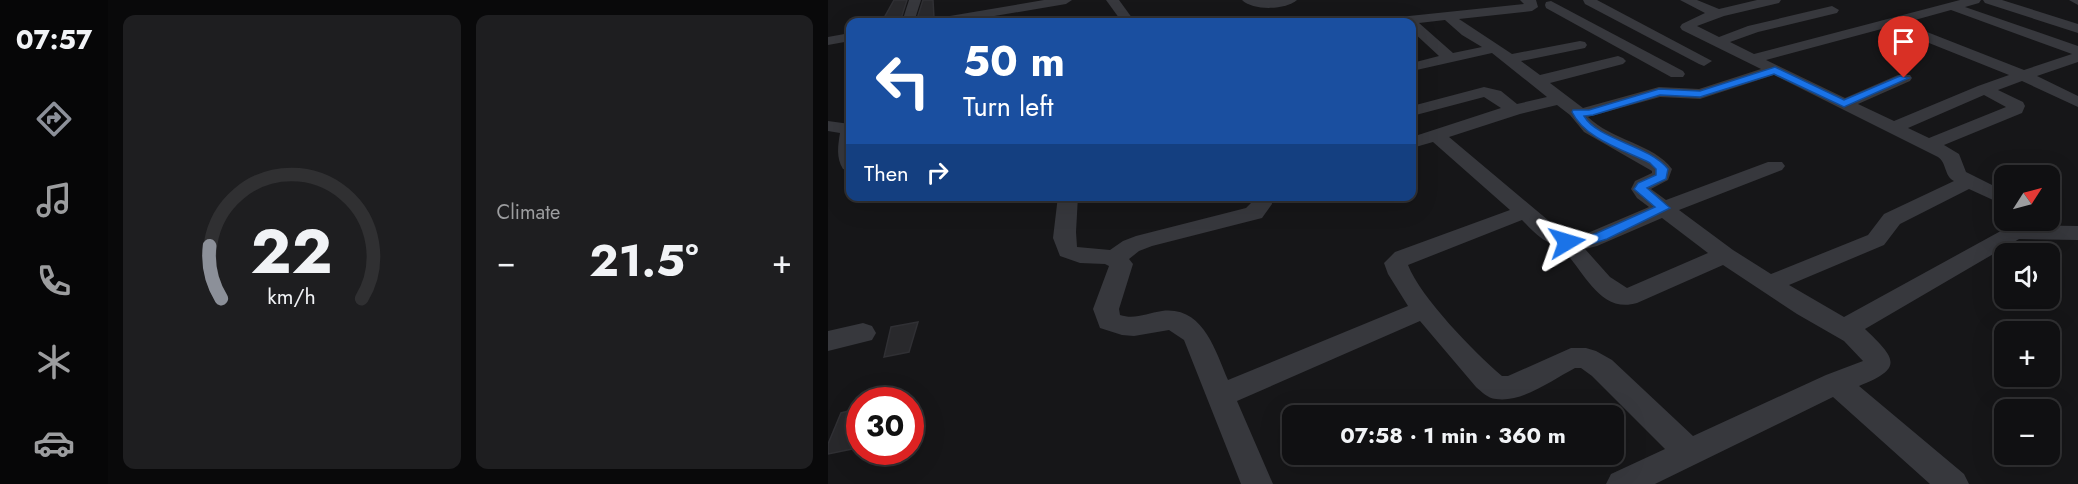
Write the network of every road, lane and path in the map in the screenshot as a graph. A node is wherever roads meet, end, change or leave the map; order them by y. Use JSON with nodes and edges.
{"nodes":[{"id":1,"x":915,"y":0,"type":"edge"},
{"id":2,"x":964,"y":0,"type":"edge"},
{"id":3,"x":1066,"y":0,"type":"edge"},
{"id":4,"x":1112,"y":0,"type":"edge"},
{"id":5,"x":1248,"y":0,"type":"edge"},
{"id":6,"x":1291,"y":0,"type":"edge"},
{"id":7,"x":1686,"y":0,"type":"edge"},
{"id":8,"x":1775,"y":0,"type":"edge"},
{"id":9,"x":1975,"y":0,"type":"edge"},
{"id":10,"x":1989,"y":0,"type":"edge"},
{"id":11,"x":1584,"y":1,"type":"edge"},
{"id":12,"x":1529,"y":3,"type":"edge"},
{"id":13,"x":1551,"y":5,"type":"junction"},
{"id":14,"x":1952,"y":6,"type":"junction"},
{"id":15,"x":1832,"y":10,"type":"dead end"},
{"id":16,"x":1719,"y":14,"type":"junction"},
{"id":17,"x":1448,"y":16,"type":"junction"},
{"id":18,"x":968,"y":17,"type":"junction"},
{"id":19,"x":910,"y":18,"type":"edge"},
{"id":20,"x":962,"y":18,"type":"edge"},
{"id":21,"x":1123,"y":18,"type":"edge"},
{"id":22,"x":1416,"y":21,"type":"edge"},
{"id":23,"x":1889,"y":22,"type":"junction"},
{"id":24,"x":1416,"y":27,"type":"edge"},
{"id":25,"x":2078,"y":29,"type":"edge"},
{"id":26,"x":846,"y":38,"type":"edge"},
{"id":27,"x":828,"y":41,"type":"edge"},
{"id":28,"x":1718,"y":42,"type":"junction"},
{"id":29,"x":1580,"y":45,"type":"dead end"},
{"id":30,"x":1495,"y":48,"type":"junction"},
{"id":31,"x":1733,"y":50,"type":"junction"},
{"id":32,"x":2077,"y":57,"type":"edge"},
{"id":33,"x":1450,"y":58,"type":"junction"},
{"id":34,"x":1509,"y":59,"type":"junction"},
{"id":35,"x":1752,"y":59,"type":"junction"},
{"id":36,"x":1618,"y":61,"type":"dead end"},
{"id":37,"x":1704,"y":62,"type":"junction"},
{"id":38,"x":1416,"y":66,"type":"edge"},
{"id":39,"x":1775,"y":70,"type":"junction"},
{"id":40,"x":1677,"y":74,"type":"junction"},
{"id":41,"x":2024,"y":76,"type":"junction"},
{"id":42,"x":1904,"y":78,"type":"dead end"},
{"id":43,"x":1537,"y":81,"type":"junction"},
{"id":44,"x":1984,"y":89,"type":"junction"},
{"id":45,"x":1679,"y":92,"type":"junction"},
{"id":46,"x":1559,"y":99,"type":"junction"},
{"id":47,"x":2078,"y":102,"type":"edge"},
{"id":48,"x":1844,"y":104,"type":"junction"},
{"id":49,"x":1416,"y":110,"type":"edge"},
{"id":50,"x":1514,"y":110,"type":"junction"},
{"id":51,"x":1577,"y":112,"type":"junction"},
{"id":52,"x":1894,"y":128,"type":"junction"},
{"id":53,"x":1437,"y":136,"type":"junction"},
{"id":54,"x":1416,"y":142,"type":"edge"},
{"id":55,"x":1929,"y":145,"type":"junction"},
{"id":56,"x":828,"y":156,"type":"edge"},
{"id":57,"x":846,"y":158,"type":"edge"},
{"id":58,"x":1775,"y":166,"type":"dead end"},
{"id":59,"x":1968,"y":182,"type":"junction"},
{"id":60,"x":1994,"y":194,"type":"edge"},
{"id":61,"x":1068,"y":201,"type":"edge"},
{"id":62,"x":1262,"y":201,"type":"edge"},
{"id":63,"x":1664,"y":208,"type":"junction"},
{"id":64,"x":1526,"y":211,"type":"junction"},
{"id":65,"x":2060,"y":225,"type":"edge"},
{"id":66,"x":2078,"y":233,"type":"edge"},
{"id":67,"x":1567,"y":242,"type":"junction"},
{"id":68,"x":1725,"y":255,"type":"junction"},
{"id":69,"x":1115,"y":258,"type":"junction"},
{"id":70,"x":1769,"y":284,"type":"junction"},
{"id":71,"x":1425,"y":309,"type":"junction"},
{"id":72,"x":863,"y":333,"type":"dead end"},
{"id":73,"x":1853,"y":334,"type":"junction"},
{"id":74,"x":828,"y":341,"type":"edge"},
{"id":75,"x":1836,"y":383,"type":"junction"},
{"id":76,"x":1221,"y":395,"type":"junction"},
{"id":77,"x":1688,"y":451,"type":"junction"},
{"id":78,"x":1257,"y":484,"type":"edge"},
{"id":79,"x":1622,"y":484,"type":"edge"},
{"id":80,"x":1953,"y":484,"type":"edge"}],
"edges":[{"from":1,"to":19,"type":"street"},
{"from":2,"to":18,"type":"street"},
{"from":3,"to":18,"type":"street"},
{"from":4,"to":21,"type":"street"},
{"from":5,"to":6,"type":"street"},
{"from":7,"to":16,"type":"street"},
{"from":8,"to":16,"type":"street"},
{"from":9,"to":14,"type":"street"},
{"from":10,"to":25,"type":"street"},
{"from":11,"to":13,"type":"street"},
{"from":11,"to":37,"type":"street"},
{"from":12,"to":13,"type":"street"},
{"from":12,"to":17,"type":"street"},
{"from":13,"to":40,"type":"street"},
{"from":14,"to":23,"type":"street"},
{"from":14,"to":32,"type":"street"},
{"from":15,"to":28,"type":"street"},
{"from":16,"to":28,"type":"street"},
{"from":17,"to":22,"type":"street"},
{"from":17,"to":30,"type":"street"},
{"from":18,"to":20,"type":"street"},
{"from":23,"to":35,"type":"street"},
{"from":23,"to":41,"type":"street"},
{"from":24,"to":33,"type":"street"},
{"from":26,"to":27,"type":"street"},
{"from":28,"to":31,"type":"street"},
{"from":29,"to":34,"type":"street"},
{"from":30,"to":33,"type":"street"},
{"from":30,"to":34,"type":"street"},
{"from":31,"to":35,"type":"street"},
{"from":31,"to":37,"type":"street"},
{"from":32,"to":41,"type":"street"},
{"from":33,"to":38,"type":"street"},
{"from":34,"to":43,"type":"street"},
{"from":35,"to":39,"type":"street"},
{"from":36,"to":43,"type":"street"},
{"from":37,"to":40,"type":"street"},
{"from":39,"to":45,"type":"street"},
{"from":39,"to":48,"type":"street"},
{"from":40,"to":45,"type":"street"},
{"from":41,"to":44,"type":"street"},
{"from":41,"to":47,"type":"street"},
{"from":42,"to":48,"type":"street"},
{"from":43,"to":46,"type":"street"},
{"from":44,"to":52,"type":"street"},
{"from":44,"to":55,"type":"street"},
{"from":45,"to":51,"type":"street"},
{"from":46,"to":50,"type":"street"},
{"from":46,"to":51,"type":"street"},
{"from":48,"to":52,"type":"street"},
{"from":49,"to":50,"type":"street"},
{"from":50,"to":53,"type":"street"},
{"from":51,"to":63,"type":"street"},
{"from":52,"to":55,"type":"street"},
{"from":53,"to":54,"type":"street"},
{"from":53,"to":64,"type":"street"},
{"from":55,"to":59,"type":"street"},
{"from":56,"to":57,"type":"street"},
{"from":58,"to":63,"type":"street"},
{"from":59,"to":60,"type":"street"},
{"from":59,"to":70,"type":"street"},
{"from":61,"to":69,"type":"street"},
{"from":62,"to":69,"type":"street"},
{"from":63,"to":67,"type":"street"},
{"from":63,"to":68,"type":"street"},
{"from":64,"to":67,"type":"street"},
{"from":64,"to":71,"type":"street"},
{"from":65,"to":66,"type":"street"},
{"from":66,"to":73,"type":"street"},
{"from":67,"to":68,"type":"street"},
{"from":68,"to":70,"type":"street"},
{"from":69,"to":76,"type":"street"},
{"from":70,"to":73,"type":"street"},
{"from":71,"to":76,"type":"street"},
{"from":71,"to":77,"type":"street"},
{"from":72,"to":74,"type":"street"},
{"from":73,"to":75,"type":"street"},
{"from":75,"to":77,"type":"street"},
{"from":75,"to":80,"type":"street"},
{"from":76,"to":78,"type":"street"},
{"from":77,"to":79,"type":"street"}]}
